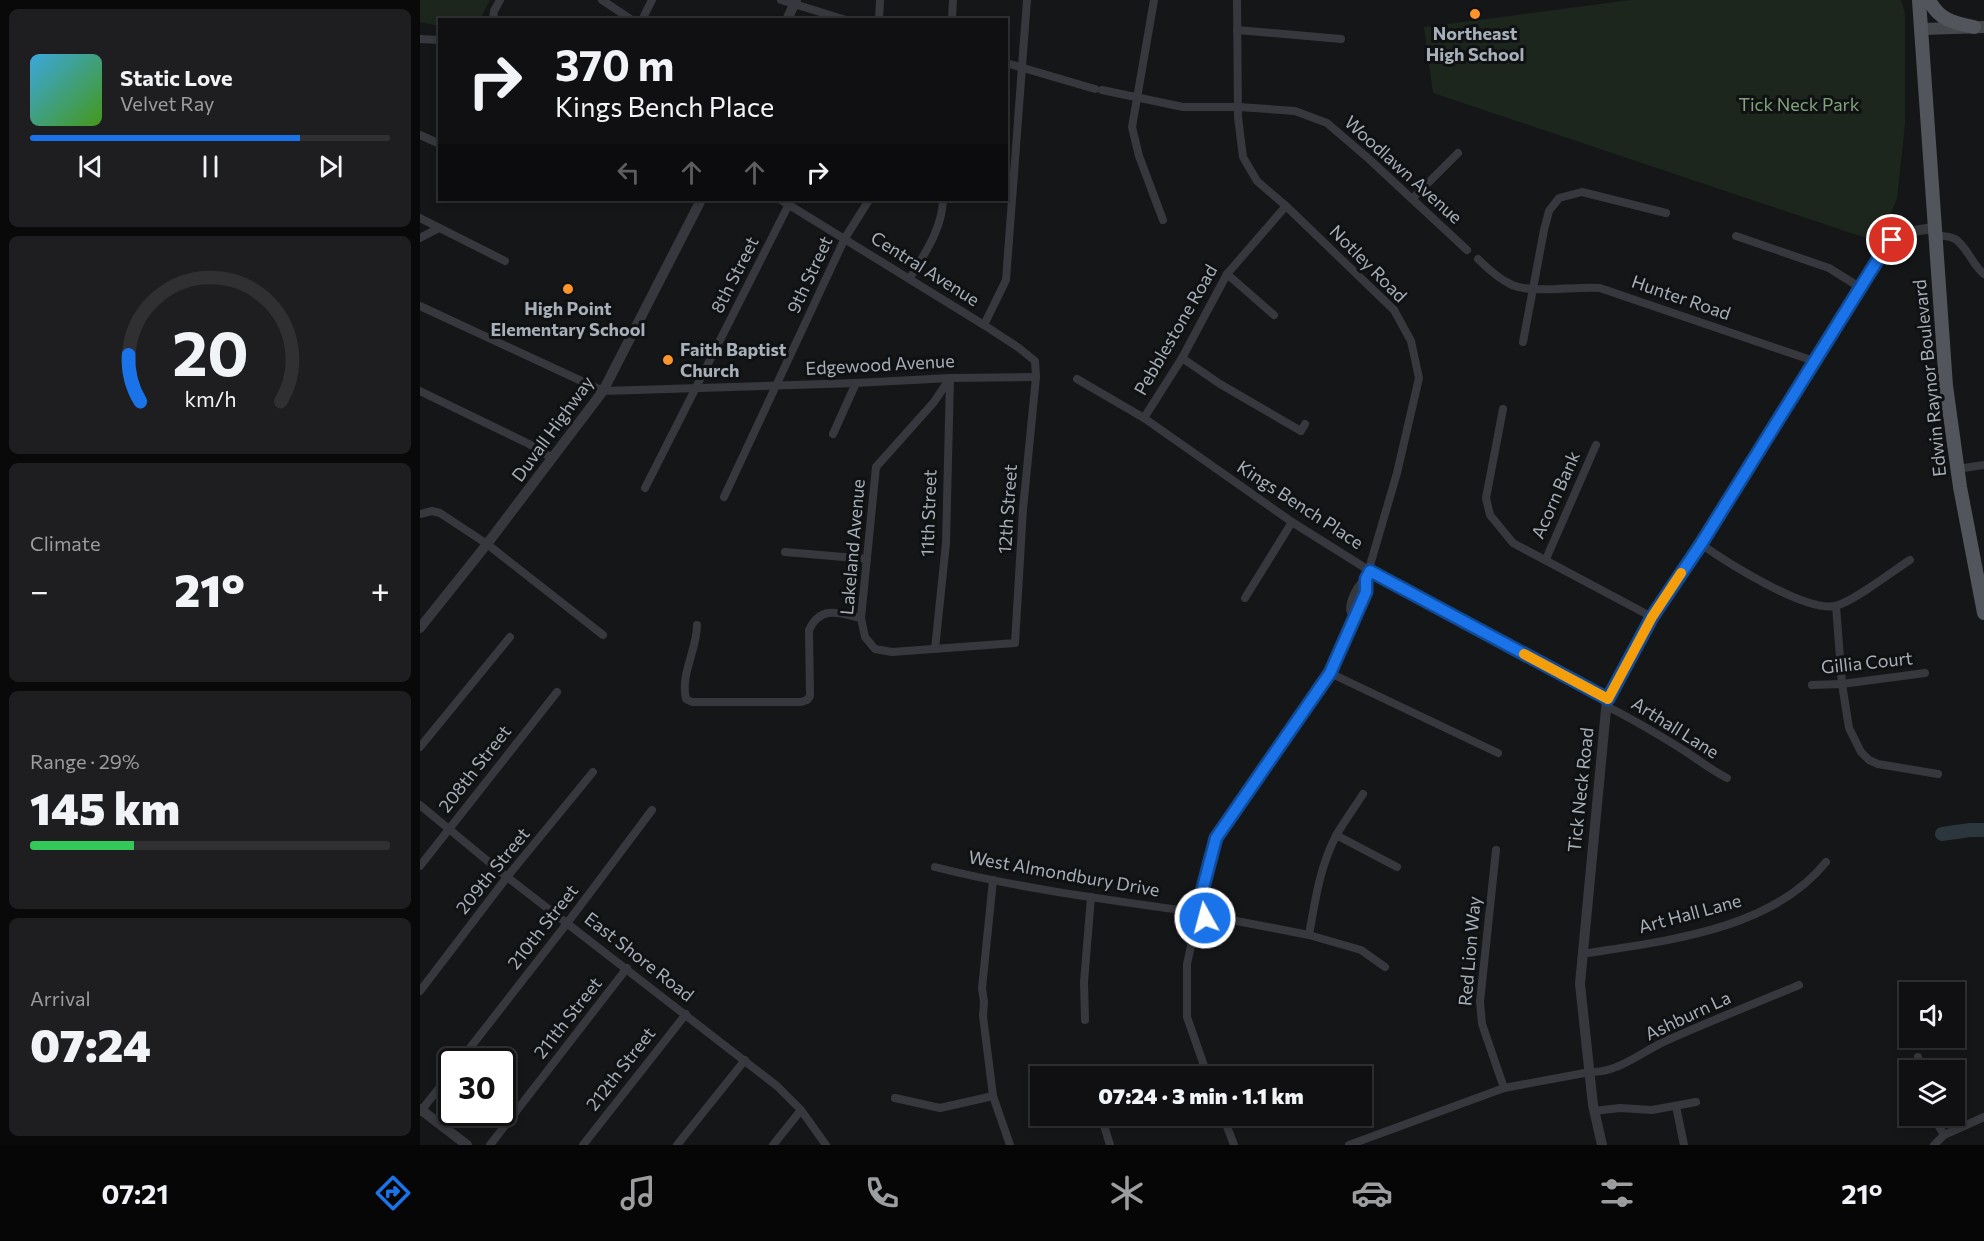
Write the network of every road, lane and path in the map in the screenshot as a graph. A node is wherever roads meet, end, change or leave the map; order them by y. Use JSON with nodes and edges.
{"nodes":[{"id":1,"x":500,"y":0,"type":"edge"},
{"id":2,"x":602,"y":0,"type":"edge"},
{"id":3,"x":652,"y":0,"type":"edge"},
{"id":4,"x":781,"y":0,"type":"edge"},
{"id":5,"x":880,"y":0,"type":"edge"},
{"id":6,"x":953,"y":0,"type":"edge"},
{"id":7,"x":1027,"y":0,"type":"edge"},
{"id":8,"x":1154,"y":0,"type":"edge"},
{"id":9,"x":1237,"y":0,"type":"edge"},
{"id":10,"x":1919,"y":0,"type":"edge"},
{"id":11,"x":1929,"y":0,"type":"edge"},
{"id":12,"x":795,"y":2,"type":"edge"},
{"id":13,"x":493,"y":18,"type":"edge"},
{"id":14,"x":629,"y":18,"type":"edge"},
{"id":15,"x":643,"y":18,"type":"edge"},
{"id":16,"x":788,"y":18,"type":"edge"},
{"id":17,"x":840,"y":18,"type":"edge"},
{"id":18,"x":879,"y":18,"type":"edge"},
{"id":19,"x":952,"y":18,"type":"edge"},
{"id":20,"x":1979,"y":27,"type":"edge"},
{"id":21,"x":1922,"y":29,"type":"junction"},
{"id":22,"x":1237,"y":30,"type":"junction"},
{"id":23,"x":420,"y":39,"type":"edge"},
{"id":24,"x":1341,"y":39,"type":"dead end"},
{"id":25,"x":438,"y":40,"type":"edge"},
{"id":26,"x":1008,"y":64,"type":"edge"},
{"id":27,"x":1022,"y":68,"type":"junction"},
{"id":28,"x":1138,"y":98,"type":"junction"},
{"id":29,"x":1239,"y":107,"type":"junction"},
{"id":30,"x":420,"y":135,"type":"edge"},
{"id":31,"x":438,"y":143,"type":"edge"},
{"id":32,"x":1458,"y":153,"type":"dead end"},
{"id":33,"x":1412,"y":200,"type":"junction"},
{"id":34,"x":700,"y":201,"type":"edge"},
{"id":35,"x":868,"y":201,"type":"edge"},
{"id":36,"x":943,"y":201,"type":"edge"},
{"id":37,"x":785,"y":202,"type":"edge"},
{"id":38,"x":1286,"y":206,"type":"junction"},
{"id":39,"x":1666,"y":213,"type":"dead end"},
{"id":40,"x":420,"y":218,"type":"edge"},
{"id":41,"x":1164,"y":220,"type":"dead end"},
{"id":42,"x":439,"y":228,"type":"junction"},
{"id":43,"x":1935,"y":232,"type":"junction"},
{"id":44,"x":1736,"y":236,"type":"dead end"},
{"id":45,"x":420,"y":238,"type":"edge"},
{"id":46,"x":845,"y":238,"type":"junction"},
{"id":47,"x":1467,"y":250,"type":"dead end"},
{"id":48,"x":1478,"y":260,"type":"dead end"},
{"id":49,"x":505,"y":261,"type":"dead end"},
{"id":50,"x":1227,"y":274,"type":"junction"},
{"id":51,"x":1984,"y":274,"type":"edge"},
{"id":52,"x":910,"y":278,"type":"junction"},
{"id":53,"x":1861,"y":288,"type":"junction"},
{"id":54,"x":1533,"y":290,"type":"junction"},
{"id":55,"x":420,"y":306,"type":"edge"},
{"id":56,"x":1274,"y":315,"type":"dead end"},
{"id":57,"x":984,"y":326,"type":"junction"},
{"id":58,"x":1523,"y":342,"type":"dead end"},
{"id":59,"x":1182,"y":358,"type":"junction"},
{"id":60,"x":1814,"y":361,"type":"junction"},
{"id":61,"x":1036,"y":377,"type":"junction"},
{"id":62,"x":950,"y":378,"type":"junction"},
{"id":63,"x":1077,"y":379,"type":"dead end"},
{"id":64,"x":856,"y":383,"type":"junction"},
{"id":65,"x":776,"y":386,"type":"junction"},
{"id":66,"x":696,"y":388,"type":"junction"},
{"id":67,"x":420,"y":391,"type":"edge"},
{"id":68,"x":603,"y":391,"type":"junction"},
{"id":69,"x":1503,"y":409,"type":"dead end"},
{"id":70,"x":1143,"y":418,"type":"junction"},
{"id":71,"x":1305,"y":424,"type":"dead end"},
{"id":72,"x":833,"y":435,"type":"dead end"},
{"id":73,"x":1596,"y":445,"type":"dead end"},
{"id":74,"x":552,"y":458,"type":"junction"},
{"id":75,"x":1984,"y":465,"type":"edge"},
{"id":76,"x":1957,"y":469,"type":"junction"},
{"id":77,"x":645,"y":488,"type":"dead end"},
{"id":78,"x":724,"y":497,"type":"dead end"},
{"id":79,"x":420,"y":514,"type":"edge"},
{"id":80,"x":1292,"y":522,"type":"junction"},
{"id":81,"x":487,"y":544,"type":"junction"},
{"id":82,"x":1701,"y":544,"type":"junction"},
{"id":83,"x":785,"y":552,"type":"dead end"},
{"id":84,"x":867,"y":559,"type":"junction"},
{"id":85,"x":1546,"y":559,"type":"junction"},
{"id":86,"x":1911,"y":560,"type":"dead end"},
{"id":87,"x":1368,"y":575,"type":"junction"},
{"id":88,"x":1245,"y":598,"type":"dead end"},
{"id":89,"x":1836,"y":606,"type":"junction"},
{"id":90,"x":1984,"y":613,"type":"edge"},
{"id":91,"x":1652,"y":617,"type":"junction"},
{"id":92,"x":861,"y":618,"type":"junction"},
{"id":93,"x":697,"y":625,"type":"dead end"},
{"id":94,"x":420,"y":628,"type":"edge"},
{"id":95,"x":603,"y":636,"type":"dead end"},
{"id":96,"x":510,"y":637,"type":"dead end"},
{"id":97,"x":935,"y":650,"type":"junction"},
{"id":98,"x":1330,"y":673,"type":"junction"},
{"id":99,"x":1925,"y":673,"type":"dead end"},
{"id":100,"x":1842,"y":684,"type":"junction"},
{"id":101,"x":1812,"y":685,"type":"dead end"},
{"id":102,"x":556,"y":692,"type":"dead end"},
{"id":103,"x":1607,"y":703,"type":"junction"},
{"id":104,"x":420,"y":747,"type":"edge"},
{"id":105,"x":1498,"y":753,"type":"dead end"},
{"id":106,"x":593,"y":772,"type":"dead end"},
{"id":107,"x":1938,"y":774,"type":"dead end"},
{"id":108,"x":1727,"y":778,"type":"dead end"},
{"id":109,"x":1363,"y":794,"type":"dead end"},
{"id":110,"x":420,"y":805,"type":"edge"},
{"id":111,"x":652,"y":810,"type":"dead end"},
{"id":112,"x":450,"y":828,"type":"junction"},
{"id":113,"x":1336,"y":835,"type":"junction"},
{"id":114,"x":1496,"y":850,"type":"dead end"},
{"id":115,"x":1826,"y":862,"type":"dead end"},
{"id":116,"x":420,"y":866,"type":"edge"},
{"id":117,"x":935,"y":867,"type":"dead end"},
{"id":118,"x":1397,"y":867,"type":"dead end"},
{"id":119,"x":507,"y":877,"type":"junction"},
{"id":120,"x":993,"y":879,"type":"junction"},
{"id":121,"x":1091,"y":897,"type":"junction"},
{"id":122,"x":1199,"y":903,"type":"junction"},
{"id":123,"x":1187,"y":911,"type":"junction"},
{"id":124,"x":1206,"y":915,"type":"junction"},
{"id":125,"x":568,"y":922,"type":"junction"},
{"id":126,"x":1196,"y":923,"type":"junction"},
{"id":127,"x":1309,"y":935,"type":"junction"},
{"id":128,"x":1582,"y":954,"type":"junction"},
{"id":129,"x":1385,"y":967,"type":"dead end"},
{"id":130,"x":627,"y":968,"type":"junction"},
{"id":131,"x":1799,"y":985,"type":"dead end"},
{"id":132,"x":420,"y":991,"type":"edge"},
{"id":133,"x":686,"y":1014,"type":"junction"},
{"id":134,"x":1085,"y":1020,"type":"dead end"},
{"id":135,"x":470,"y":1048,"type":"edge"},
{"id":136,"x":1918,"y":1057,"type":"dead end"},
{"id":137,"x":745,"y":1060,"type":"junction"},
{"id":138,"x":1919,"y":1060,"type":"edge"},
{"id":139,"x":1204,"y":1066,"type":"edge"},
{"id":140,"x":1590,"y":1072,"type":"junction"},
{"id":141,"x":1504,"y":1088,"type":"junction"},
{"id":142,"x":438,"y":1089,"type":"edge"},
{"id":143,"x":993,"y":1096,"type":"junction"},
{"id":144,"x":896,"y":1098,"type":"dead end"},
{"id":145,"x":1696,"y":1102,"type":"dead end"},
{"id":146,"x":1676,"y":1106,"type":"junction"},
{"id":147,"x":421,"y":1110,"type":"edge"},
{"id":148,"x":801,"y":1110,"type":"junction"},
{"id":149,"x":1594,"y":1111,"type":"junction"},
{"id":150,"x":1984,"y":1117,"type":"edge"},
{"id":151,"x":1104,"y":1126,"type":"edge"},
{"id":152,"x":1227,"y":1126,"type":"edge"},
{"id":153,"x":1939,"y":1126,"type":"edge"},
{"id":154,"x":1944,"y":1135,"type":"junction"},
{"id":155,"x":467,"y":1145,"type":"edge"},
{"id":156,"x":490,"y":1145,"type":"edge"},
{"id":157,"x":583,"y":1145,"type":"edge"},
{"id":158,"x":677,"y":1145,"type":"edge"},
{"id":159,"x":773,"y":1145,"type":"edge"},
{"id":160,"x":826,"y":1145,"type":"edge"},
{"id":161,"x":1010,"y":1145,"type":"edge"},
{"id":162,"x":1110,"y":1145,"type":"edge"},
{"id":163,"x":1234,"y":1145,"type":"edge"},
{"id":164,"x":1349,"y":1145,"type":"edge"},
{"id":165,"x":1602,"y":1145,"type":"edge"},
{"id":166,"x":1684,"y":1145,"type":"edge"},
{"id":167,"x":1934,"y":1145,"type":"edge"}],
"edges":[{"from":1,"to":13,"type":"street"},
{"from":2,"to":14,"type":"street"},
{"from":3,"to":15,"type":"street"},
{"from":4,"to":12,"type":"street"},
{"from":5,"to":18,"type":"street"},
{"from":6,"to":19,"type":"street"},
{"from":7,"to":27,"type":"street"},
{"from":8,"to":28,"type":"street"},
{"from":9,"to":22,"type":"street","name":"Notley Road"},
{"from":10,"to":21,"type":"main road","name":"Edwin Raynor Boulevard"},
{"from":11,"to":20,"type":"main road"},
{"from":12,"to":16,"type":"street"},
{"from":12,"to":17,"type":"street"},
{"from":20,"to":21,"type":"main road"},
{"from":21,"to":43,"type":"main road","name":"Edwin Raynor Boulevard"},
{"from":22,"to":24,"type":"street"},
{"from":22,"to":29,"type":"street","name":"Notley Road"},
{"from":23,"to":25,"type":"street"},
{"from":26,"to":27,"type":"street","name":"Woodlawn Avenue"},
{"from":27,"to":28,"type":"street","name":"Woodlawn Avenue"},
{"from":27,"to":57,"type":"street"},
{"from":28,"to":29,"type":"street","name":"Woodlawn Avenue"},
{"from":28,"to":41,"type":"street"},
{"from":29,"to":33,"type":"street","name":"Woodlawn Avenue"},
{"from":29,"to":38,"type":"street","name":"Notley Road"},
{"from":30,"to":31,"type":"street"},
{"from":32,"to":33,"type":"street"},
{"from":33,"to":47,"type":"street","name":"Woodlawn Avenue"},
{"from":34,"to":68,"type":"street","name":"Duvall Highway"},
{"from":35,"to":46,"type":"street","name":"9th Street"},
{"from":36,"to":52,"type":"street"},
{"from":37,"to":46,"type":"street","name":"Central Avenue"},
{"from":37,"to":66,"type":"street","name":"8th Street"},
{"from":38,"to":50,"type":"street","name":"Pebblestone Road"},
{"from":38,"to":87,"type":"street","name":"Notley Road"},
{"from":39,"to":54,"type":"street"},
{"from":40,"to":42,"type":"street"},
{"from":42,"to":45,"type":"street"},
{"from":42,"to":49,"type":"street"},
{"from":43,"to":51,"type":"street"},
{"from":43,"to":53,"type":"street","name":"Tick Neck Road"},
{"from":43,"to":76,"type":"main road","name":"Edwin Raynor Boulevard"},
{"from":44,"to":53,"type":"street"},
{"from":46,"to":52,"type":"street","name":"Central Avenue"},
{"from":46,"to":65,"type":"street","name":"9th Street"},
{"from":48,"to":54,"type":"street"},
{"from":50,"to":56,"type":"street"},
{"from":50,"to":59,"type":"street","name":"Pebblestone Road"},
{"from":52,"to":57,"type":"street","name":"Central Avenue"},
{"from":53,"to":60,"type":"street","name":"Tick Neck Road"},
{"from":54,"to":58,"type":"street"},
{"from":54,"to":60,"type":"street","name":"Hunter Road"},
{"from":55,"to":68,"type":"street","name":"Edgewood Avenue"},
{"from":57,"to":61,"type":"street","name":"Central Avenue"},
{"from":59,"to":70,"type":"street","name":"Pebblestone Road"},
{"from":59,"to":71,"type":"street"},
{"from":60,"to":82,"type":"street","name":"Tick Neck Road"},
{"from":61,"to":62,"type":"street","name":"Edgewood Avenue"},
{"from":61,"to":97,"type":"street","name":"12th Street"},
{"from":62,"to":64,"type":"street","name":"Edgewood Avenue"},
{"from":62,"to":84,"type":"street","name":"Lakeland Avenue"},
{"from":62,"to":97,"type":"street","name":"11th Street"},
{"from":63,"to":70,"type":"street","name":"Kings Bench Place"},
{"from":64,"to":65,"type":"street","name":"Edgewood Avenue"},
{"from":64,"to":72,"type":"street"},
{"from":65,"to":66,"type":"street","name":"Edgewood Avenue"},
{"from":65,"to":78,"type":"street","name":"9th Street"},
{"from":66,"to":68,"type":"street","name":"Edgewood Avenue"},
{"from":66,"to":77,"type":"street","name":"8th Street"},
{"from":67,"to":74,"type":"street"},
{"from":68,"to":74,"type":"street","name":"Duvall Highway"},
{"from":69,"to":85,"type":"street"},
{"from":70,"to":80,"type":"street","name":"Kings Bench Place"},
{"from":73,"to":85,"type":"street","name":"Acorn Bank"},
{"from":74,"to":81,"type":"street","name":"Duvall Highway"},
{"from":75,"to":76,"type":"street"},
{"from":76,"to":90,"type":"main road","name":"Edwin Raynor Boulevard"},
{"from":79,"to":81,"type":"street"},
{"from":80,"to":87,"type":"street","name":"Kings Bench Place"},
{"from":80,"to":88,"type":"street"},
{"from":81,"to":94,"type":"street","name":"Duvall Highway"},
{"from":81,"to":95,"type":"street"},
{"from":82,"to":89,"type":"street"},
{"from":82,"to":91,"type":"street","name":"Tick Neck Road"},
{"from":83,"to":84,"type":"street"},
{"from":84,"to":92,"type":"street","name":"Lakeland Avenue"},
{"from":85,"to":91,"type":"street"},
{"from":86,"to":89,"type":"street"},
{"from":87,"to":98,"type":"street","name":"Notley Road"},
{"from":87,"to":103,"type":"street","name":"Kings Bench Place"},
{"from":89,"to":100,"type":"street"},
{"from":91,"to":103,"type":"street","name":"Tick Neck Road"},
{"from":92,"to":93,"type":"street"},
{"from":92,"to":97,"type":"street","name":"Lakeland Avenue"},
{"from":96,"to":104,"type":"street"},
{"from":98,"to":105,"type":"street"},
{"from":98,"to":122,"type":"street","name":"Notley Road"},
{"from":99,"to":100,"type":"street","name":"Gillia Court"},
{"from":100,"to":101,"type":"street","name":"Gillia Court"},
{"from":100,"to":107,"type":"street"},
{"from":102,"to":112,"type":"street","name":"208th Street"},
{"from":103,"to":108,"type":"street","name":"Arthall Lane"},
{"from":103,"to":128,"type":"street","name":"Tick Neck Road"},
{"from":106,"to":119,"type":"street","name":"209th Street"},
{"from":109,"to":113,"type":"street"},
{"from":110,"to":112,"type":"street","name":"East Shore Road"},
{"from":111,"to":125,"type":"street","name":"210th Street"},
{"from":112,"to":116,"type":"street","name":"208th Street"},
{"from":112,"to":119,"type":"street","name":"East Shore Road"},
{"from":113,"to":118,"type":"street"},
{"from":113,"to":127,"type":"street"},
{"from":114,"to":141,"type":"street","name":"Red Lion Way"},
{"from":115,"to":128,"type":"street","name":"Art Hall Lane"},
{"from":117,"to":120,"type":"street","name":"West Almondbury Drive"},
{"from":119,"to":125,"type":"street","name":"East Shore Road"},
{"from":119,"to":132,"type":"street","name":"209th Street"},
{"from":120,"to":121,"type":"street","name":"West Almondbury Drive"},
{"from":120,"to":143,"type":"street"},
{"from":121,"to":123,"type":"street","name":"West Almondbury Drive"},
{"from":121,"to":134,"type":"street"},
{"from":122,"to":123,"type":"street"},
{"from":122,"to":124,"type":"street"},
{"from":123,"to":126,"type":"street"},
{"from":124,"to":126,"type":"street"},
{"from":124,"to":127,"type":"street"},
{"from":125,"to":130,"type":"street","name":"East Shore Road"},
{"from":125,"to":135,"type":"street","name":"210th Street"},
{"from":126,"to":139,"type":"street"},
{"from":127,"to":129,"type":"street"},
{"from":128,"to":140,"type":"street","name":"Tick Neck Road"},
{"from":130,"to":133,"type":"street","name":"East Shore Road"},
{"from":130,"to":156,"type":"street","name":"211th Street"},
{"from":131,"to":140,"type":"street","name":"Ashburn La"},
{"from":133,"to":137,"type":"street","name":"East Shore Road"},
{"from":133,"to":157,"type":"street","name":"212th Street"},
{"from":136,"to":138,"type":"street"},
{"from":137,"to":148,"type":"street","name":"East Shore Road"},
{"from":137,"to":158,"type":"street"},
{"from":140,"to":141,"type":"street","name":"Ashburn La"},
{"from":140,"to":149,"type":"street","name":"Tick Neck Road"},
{"from":141,"to":164,"type":"street","name":"Ashburn La"},
{"from":142,"to":147,"type":"street"},
{"from":143,"to":144,"type":"street"},
{"from":143,"to":161,"type":"street"},
{"from":145,"to":146,"type":"street"},
{"from":146,"to":149,"type":"street"},
{"from":146,"to":166,"type":"street"},
{"from":147,"to":155,"type":"street"},
{"from":148,"to":159,"type":"street"},
{"from":148,"to":160,"type":"street","name":"East Shore Road"},
{"from":149,"to":165,"type":"street","name":"Tick Neck Road"},
{"from":150,"to":154,"type":"street"},
{"from":151,"to":162,"type":"street"},
{"from":152,"to":163,"type":"street"},
{"from":153,"to":154,"type":"street"},
{"from":154,"to":167,"type":"street"}]}
